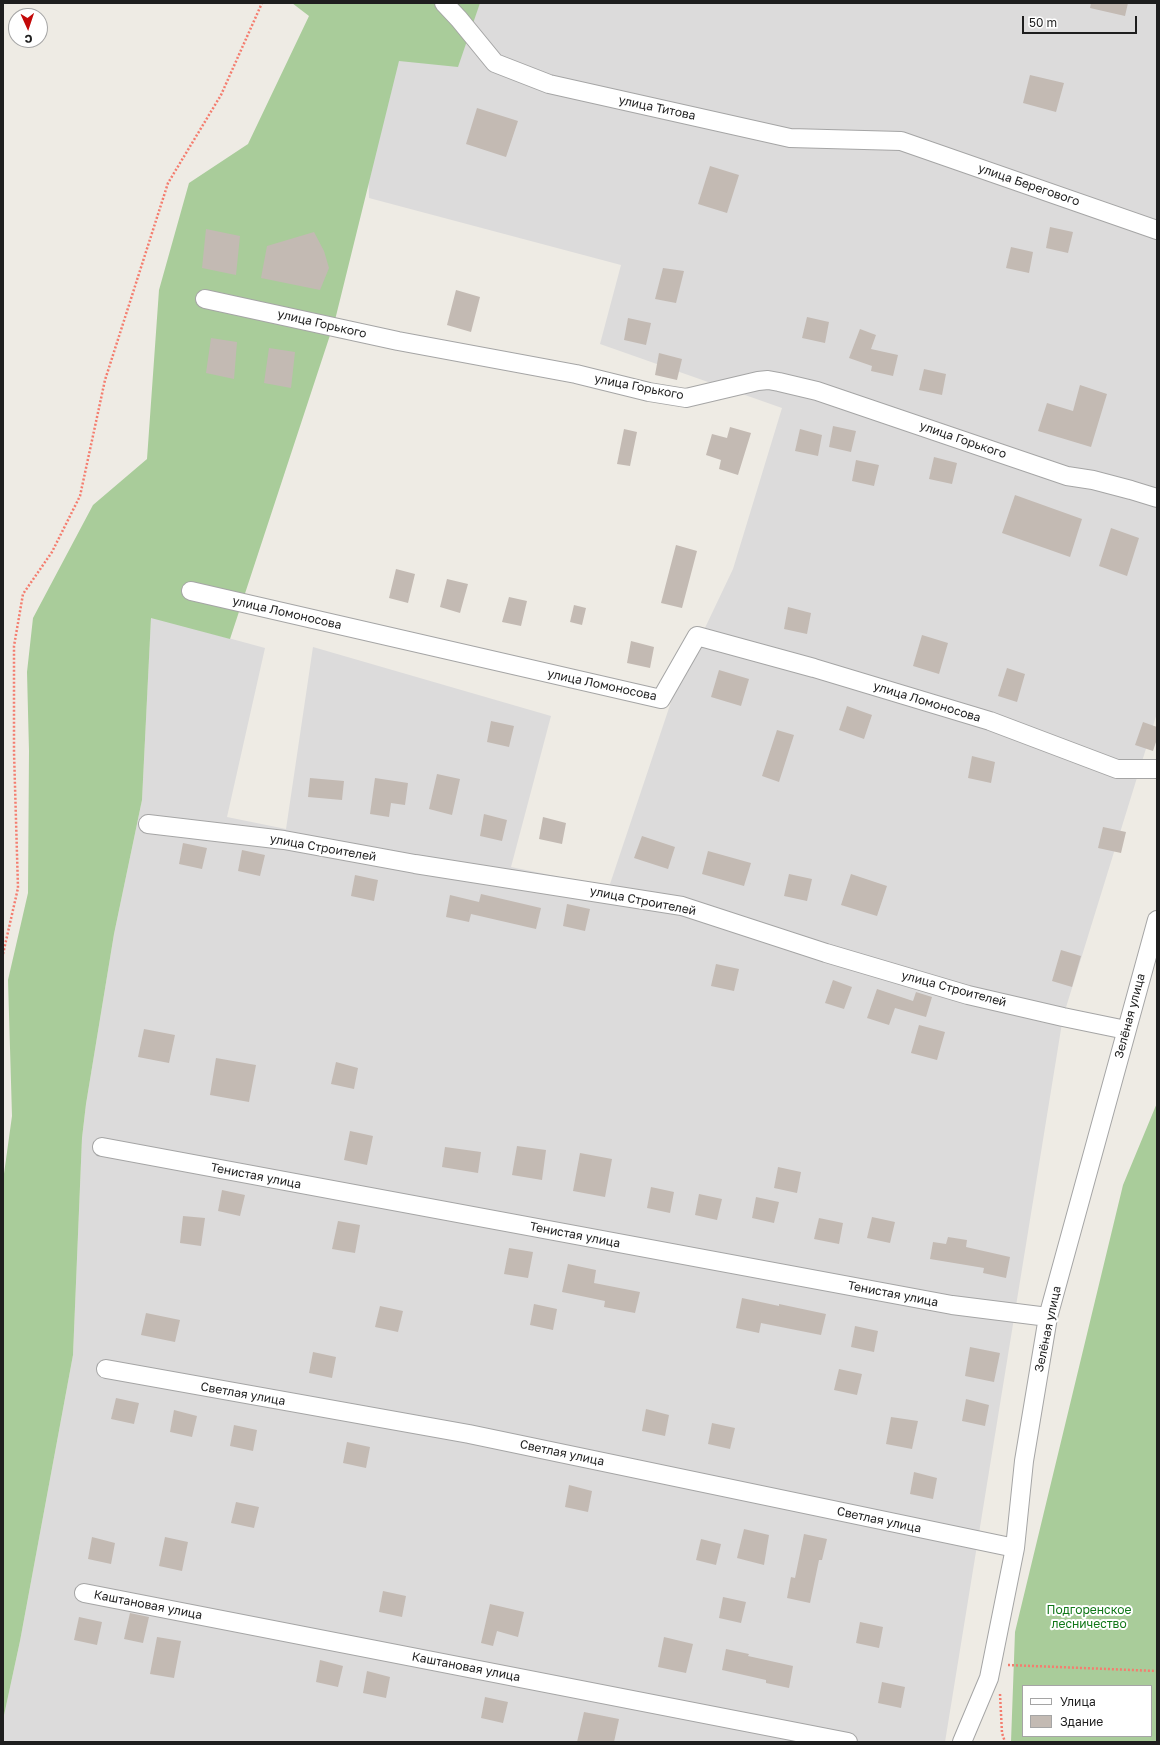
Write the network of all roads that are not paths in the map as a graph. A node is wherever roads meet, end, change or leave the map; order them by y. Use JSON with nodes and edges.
{"nodes":[{"id":1,"x":444,"y":3,"type":"edge"},
{"id":2,"x":901,"y":141,"type":"joint"},
{"id":3,"x":1157,"y":230,"type":"edge"},
{"id":4,"x":205,"y":299,"type":"dead end"},
{"id":5,"x":1157,"y":498,"type":"edge"},
{"id":6,"x":191,"y":591,"type":"dead end"},
{"id":7,"x":1157,"y":769,"type":"edge"},
{"id":8,"x":148,"y":824,"type":"dead end"},
{"id":9,"x":1157,"y":920,"type":"edge"},
{"id":10,"x":1126,"y":1030,"type":"junction"},
{"id":11,"x":102,"y":1147,"type":"dead end"},
{"id":12,"x":1048,"y":1317,"type":"junction"},
{"id":13,"x":106,"y":1369,"type":"dead end"},
{"id":14,"x":1016,"y":1548,"type":"junction"},
{"id":15,"x":84,"y":1593,"type":"dead end"},
{"id":16,"x":848,"y":1742,"type":"edge"},
{"id":17,"x":962,"y":1742,"type":"edge"}],
"edges":[{"from":1,"to":2,"type":"street","name":"улица Титова"},
{"from":2,"to":3,"type":"street","name":"улица Берегового"},
{"from":4,"to":5,"type":"street","name":"улица Горького"},
{"from":6,"to":7,"type":"street","name":"улица Ломоносова"},
{"from":8,"to":10,"type":"street","name":"улица Строителей"},
{"from":9,"to":10,"type":"street","name":"Зелёная улица"},
{"from":10,"to":12,"type":"street","name":"Зелёная улица"},
{"from":11,"to":12,"type":"street","name":"Тенистая улица"},
{"from":12,"to":14,"type":"street","name":"Зелёная улица"},
{"from":13,"to":14,"type":"street","name":"Светлая улица"},
{"from":14,"to":17,"type":"street","name":"Зелёная улица"},
{"from":15,"to":16,"type":"street","name":"Каштановая улица"}]}
